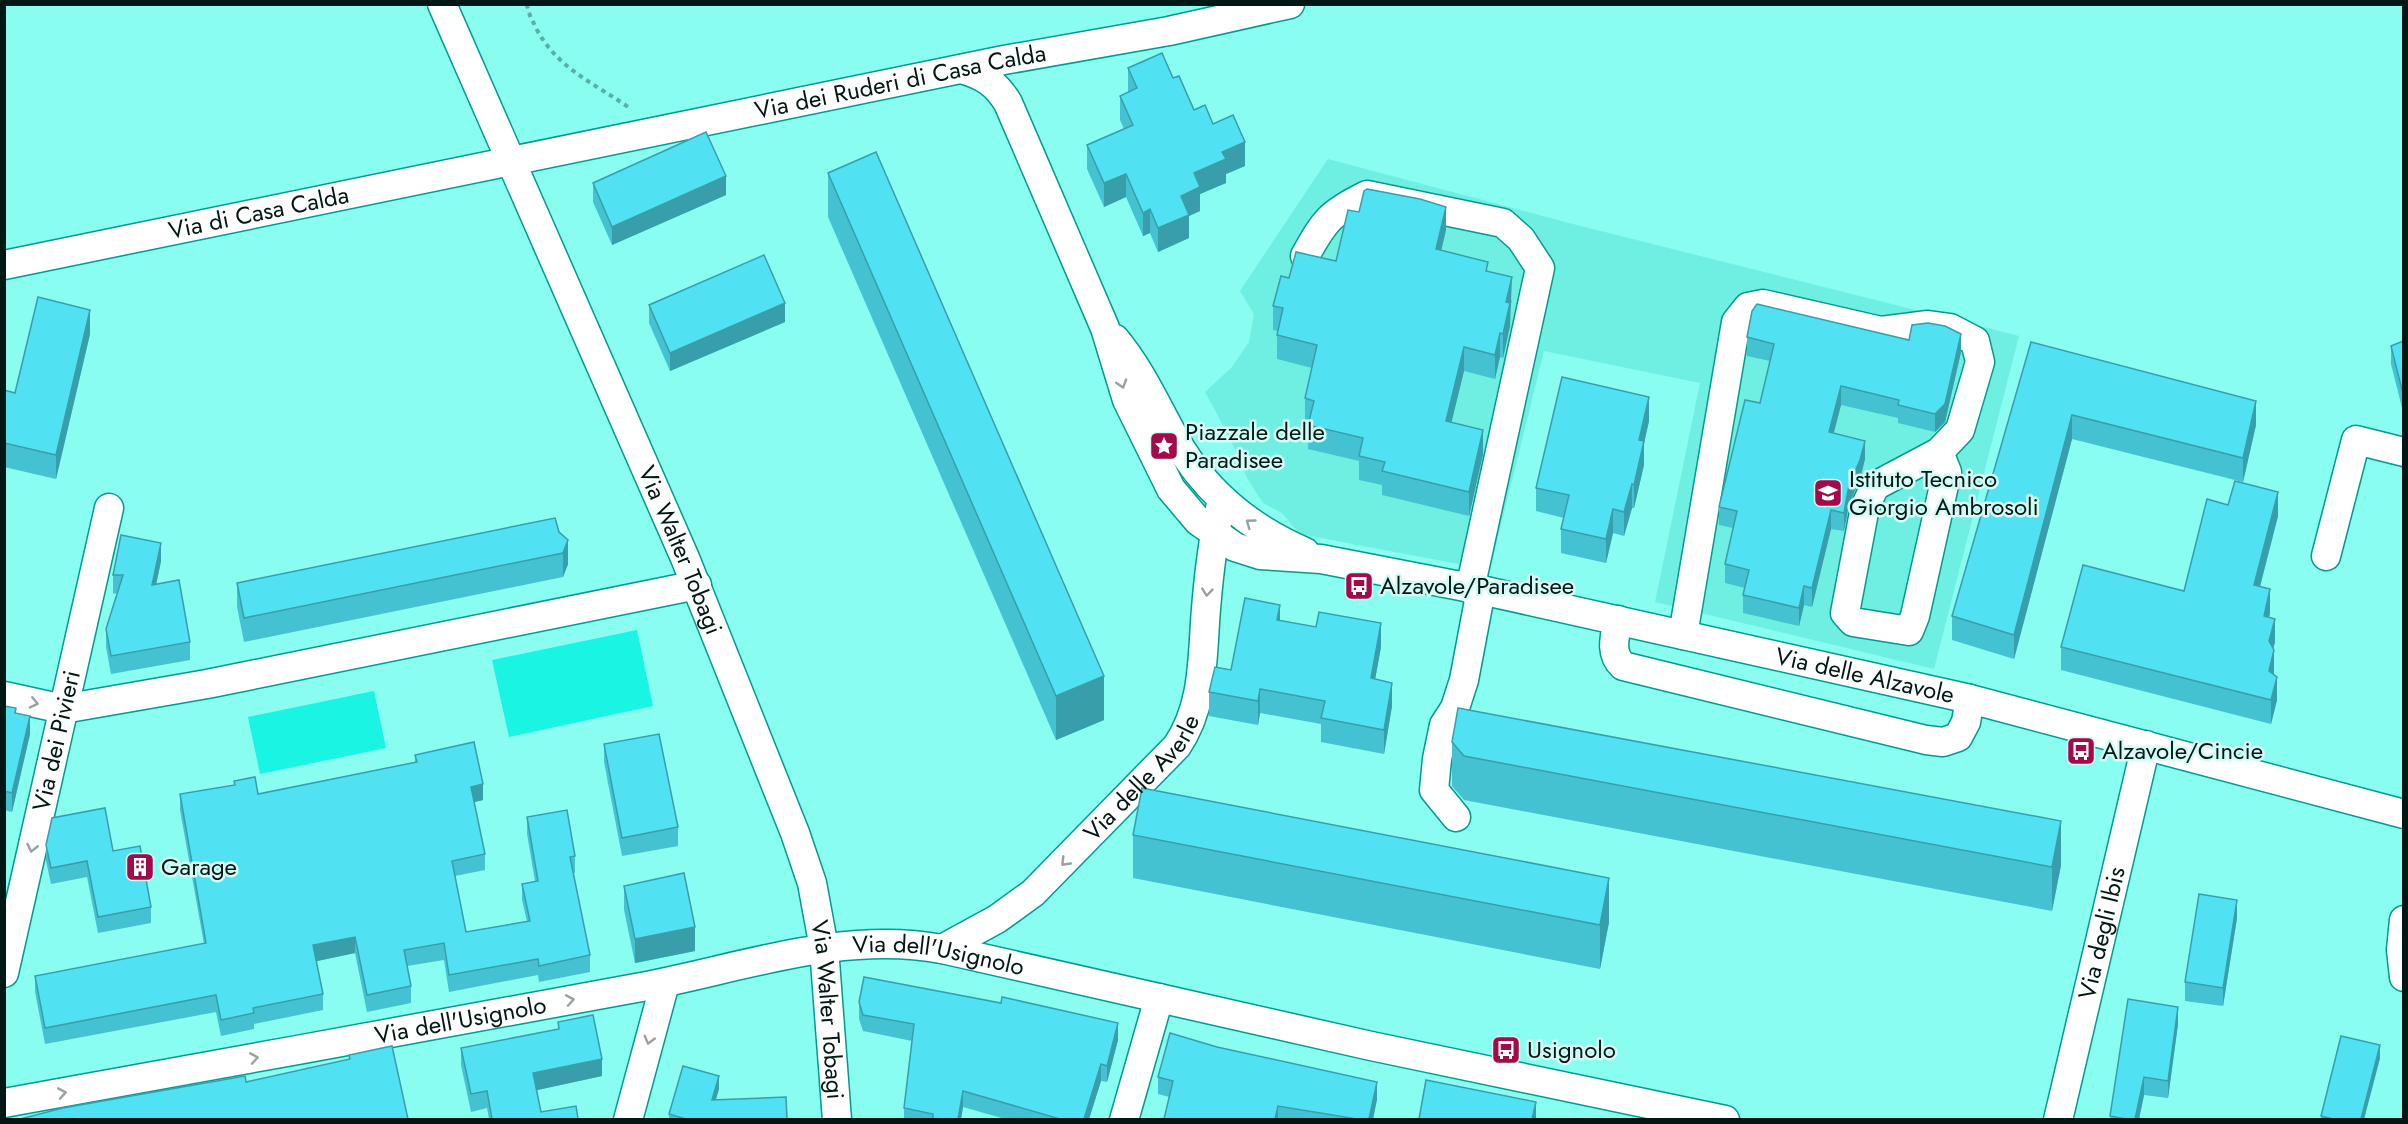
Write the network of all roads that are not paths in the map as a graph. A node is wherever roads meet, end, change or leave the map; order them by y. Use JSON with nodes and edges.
{"nodes":[{"id":1,"x":442,"y":4,"type":"edge"},
{"id":2,"x":1283,"y":5,"type":"edge"},
{"id":3,"x":961,"y":69,"type":"junction"},
{"id":4,"x":512,"y":162,"type":"junction"},
{"id":5,"x":1305,"y":256,"type":"edge"},
{"id":6,"x":4,"y":265,"type":"edge"},
{"id":7,"x":1105,"y":328,"type":"junction"},
{"id":8,"x":1939,"y":452,"type":"junction"},
{"id":9,"x":2403,"y":452,"type":"edge"},
{"id":10,"x":1222,"y":500,"type":"junction"},
{"id":11,"x":109,"y":508,"type":"dead end"},
{"id":12,"x":1214,"y":534,"type":"junction"},
{"id":13,"x":2326,"y":556,"type":"dead end"},
{"id":14,"x":1321,"y":559,"type":"junction"},
{"id":15,"x":697,"y":585,"type":"junction"},
{"id":16,"x":1475,"y":589,"type":"junction"},
{"id":17,"x":1618,"y":620,"type":"junction"},
{"id":18,"x":1683,"y":635,"type":"junction"},
{"id":19,"x":4,"y":696,"type":"edge"},
{"id":20,"x":1970,"y":699,"type":"junction"},
{"id":21,"x":63,"y":709,"type":"junction"},
{"id":22,"x":2146,"y":745,"type":"junction"},
{"id":23,"x":2403,"y":814,"type":"edge"},
{"id":24,"x":1456,"y":817,"type":"dead end"},
{"id":25,"x":2403,"y":920,"type":"edge"},
{"id":26,"x":824,"y":948,"type":"junction"},
{"id":27,"x":942,"y":949,"type":"junction"},
{"id":28,"x":4,"y":974,"type":"edge"},
{"id":29,"x":2403,"y":977,"type":"edge"},
{"id":30,"x":664,"y":983,"type":"junction"},
{"id":31,"x":1159,"y":998,"type":"junction"},
{"id":32,"x":4,"y":1103,"type":"edge"},
{"id":33,"x":1691,"y":1116,"type":"edge"},
{"id":34,"x":628,"y":1119,"type":"edge"},
{"id":35,"x":837,"y":1119,"type":"edge"},
{"id":36,"x":1124,"y":1119,"type":"edge"},
{"id":37,"x":1725,"y":1119,"type":"edge"},
{"id":38,"x":2058,"y":1119,"type":"edge"}],
"edges":[{"from":1,"to":4,"type":"street","name":"Via Walter Tobagi"},
{"from":2,"to":3,"type":"street","name":"Via dei Ruderi di Casa Calda"},
{"from":3,"to":4,"type":"street","name":"Via dei Ruderi di Casa Calda"},
{"from":3,"to":7,"type":"street"},
{"from":4,"to":6,"type":"street","name":"Via di Casa Calda"},
{"from":4,"to":15,"type":"street","name":"Via Walter Tobagi"},
{"from":5,"to":16,"type":"street"},
{"from":7,"to":10,"type":"street"},
{"from":7,"to":12,"type":"street","one_way":true},
{"from":8,"to":8,"type":"street"},
{"from":8,"to":18,"type":"street"},
{"from":9,"to":13,"type":"street"},
{"from":10,"to":12,"type":"street","name":"Via delle Averle"},
{"from":14,"to":10,"type":"street","one_way":true},
{"from":11,"to":21,"type":"street","name":"Via dei Pivieri"},
{"from":12,"to":14,"type":"street"},
{"from":12,"to":27,"type":"street","name":"Via delle Averle","one_way":true},
{"from":14,"to":16,"type":"street","name":"Via delle Alzavole"},
{"from":15,"to":21,"type":"street"},
{"from":15,"to":26,"type":"street","name":"Via Walter Tobagi"},
{"from":16,"to":17,"type":"street","name":"Via delle Alzavole"},
{"from":16,"to":24,"type":"street"},
{"from":17,"to":18,"type":"street","name":"Via delle Alzavole"},
{"from":17,"to":20,"type":"street"},
{"from":18,"to":20,"type":"street","name":"Via delle Alzavole"},
{"from":19,"to":21,"type":"street","one_way":true},
{"from":20,"to":22,"type":"street","name":"Via delle Alzavole"},
{"from":21,"to":28,"type":"street","name":"Via dei Pivieri","one_way":true},
{"from":22,"to":23,"type":"street","name":"Via delle Alzavole"},
{"from":22,"to":38,"type":"street","name":"Via degli Ibis"},
{"from":25,"to":29,"type":"street"},
{"from":26,"to":27,"type":"street","name":"Via dell'Usignolo"},
{"from":26,"to":30,"type":"street","name":"Via dell'Usignolo"},
{"from":26,"to":35,"type":"street","name":"Via Walter Tobagi"},
{"from":27,"to":31,"type":"street","name":"Via dell'Usignolo"},
{"from":32,"to":30,"type":"street","name":"Via dell'Usignolo","one_way":true},
{"from":30,"to":34,"type":"street","one_way":true},
{"from":31,"to":33,"type":"street","name":"Via dell'Usignolo"},
{"from":31,"to":36,"type":"street"},
{"from":33,"to":37,"type":"street","name":"Via dell'Usignolo"}]}
